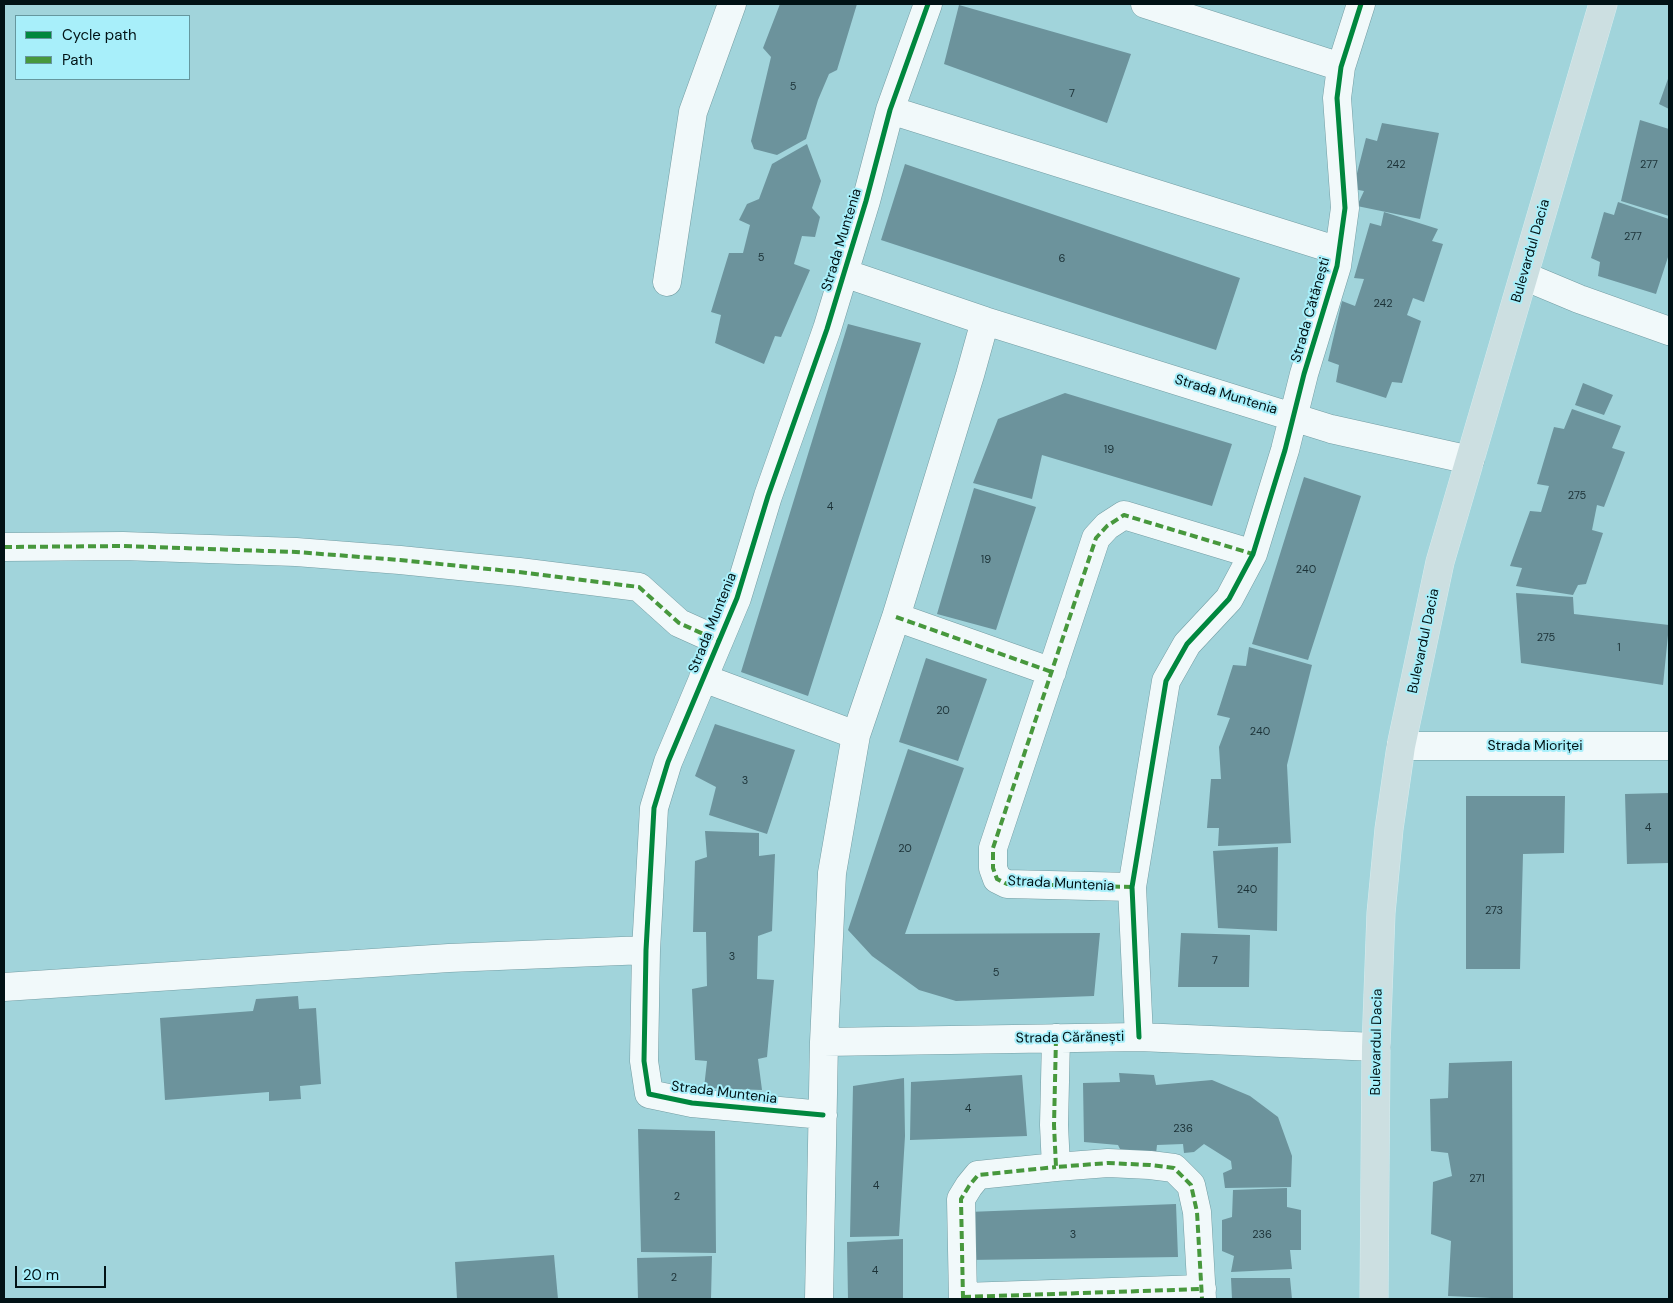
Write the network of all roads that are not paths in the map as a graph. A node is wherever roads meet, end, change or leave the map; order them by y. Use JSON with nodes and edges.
{"nodes":[{"id":1,"x":732,"y":4,"type":"edge"},
{"id":2,"x":928,"y":4,"type":"edge"},
{"id":3,"x":1361,"y":4,"type":"edge"},
{"id":4,"x":1603,"y":4,"type":"edge"},
{"id":5,"x":1152,"y":5,"type":"edge"},
{"id":6,"x":1340,"y":67,"type":"junction"},
{"id":7,"x":890,"y":110,"type":"junction"},
{"id":8,"x":1339,"y":251,"type":"junction"},
{"id":9,"x":844,"y":274,"type":"junction"},
{"id":10,"x":1524,"y":276,"type":"junction"},
{"id":11,"x":667,"y":282,"type":"dead end"},
{"id":12,"x":985,"y":321,"type":"junction"},
{"id":13,"x":1669,"y":331,"type":"edge"},
{"id":14,"x":1293,"y":416,"type":"junction"},
{"id":15,"x":1470,"y":460,"type":"junction"},
{"id":16,"x":4,"y":547,"type":"edge"},
{"id":17,"x":1253,"y":554,"type":"junction"},
{"id":18,"x":896,"y":617,"type":"junction"},
{"id":19,"x":719,"y":641,"type":"junction"},
{"id":20,"x":1052,"y":672,"type":"junction"},
{"id":21,"x":704,"y":678,"type":"junction"},
{"id":22,"x":856,"y":735,"type":"junction"},
{"id":23,"x":1401,"y":746,"type":"junction"},
{"id":24,"x":1669,"y":746,"type":"edge"},
{"id":25,"x":1132,"y":887,"type":"junction"},
{"id":26,"x":646,"y":950,"type":"junction"},
{"id":27,"x":4,"y":987,"type":"edge"},
{"id":28,"x":1139,"y":1036,"type":"junction"},
{"id":29,"x":1056,"y":1038,"type":"junction"},
{"id":30,"x":824,"y":1042,"type":"junction"},
{"id":31,"x":1376,"y":1047,"type":"junction"},
{"id":32,"x":824,"y":1115,"type":"junction"},
{"id":33,"x":1056,"y":1168,"type":"junction"},
{"id":34,"x":1202,"y":1294,"type":"edge"},
{"id":35,"x":963,"y":1298,"type":"edge"},
{"id":36,"x":819,"y":1299,"type":"edge"},
{"id":37,"x":1374,"y":1299,"type":"edge"}],
"edges":[{"from":1,"to":11,"type":"street"},
{"from":2,"to":7,"type":"street","name":"Strada Muntenia"},
{"from":3,"to":6,"type":"street","name":"Strada Cătănești"},
{"from":4,"to":10,"type":"main road","name":"Bulevardul Dacia"},
{"from":5,"to":6,"type":"street"},
{"from":6,"to":8,"type":"street","name":"Strada Cătănești"},
{"from":7,"to":8,"type":"street"},
{"from":7,"to":9,"type":"street","name":"Strada Muntenia"},
{"from":8,"to":14,"type":"street","name":"Strada Cătănești"},
{"from":9,"to":12,"type":"street","name":"Strada Muntenia"},
{"from":9,"to":19,"type":"street","name":"Strada Muntenia"},
{"from":10,"to":13,"type":"street"},
{"from":10,"to":15,"type":"main road","name":"Bulevardul Dacia"},
{"from":12,"to":14,"type":"street","name":"Strada Muntenia"},
{"from":12,"to":18,"type":"street"},
{"from":14,"to":15,"type":"street","name":"Strada Muntenia"},
{"from":14,"to":17,"type":"street","name":"Strada Cătănești"},
{"from":15,"to":23,"type":"main road","name":"Bulevardul Dacia"},
{"from":16,"to":19,"type":"street"},
{"from":17,"to":20,"type":"street","name":"Strada Muntenia"},
{"from":17,"to":25,"type":"street","name":"Strada Cătănești"},
{"from":18,"to":20,"type":"street"},
{"from":18,"to":22,"type":"street"},
{"from":19,"to":21,"type":"street","name":"Strada Muntenia"},
{"from":20,"to":25,"type":"street","name":"Strada Muntenia"},
{"from":21,"to":22,"type":"street"},
{"from":21,"to":26,"type":"street","name":"Strada Muntenia"},
{"from":22,"to":30,"type":"street"},
{"from":23,"to":24,"type":"street","name":"Strada Mioriței"},
{"from":23,"to":31,"type":"main road","name":"Bulevardul Dacia"},
{"from":25,"to":28,"type":"street","name":"Strada Cătănești"},
{"from":26,"to":27,"type":"street"},
{"from":26,"to":32,"type":"street","name":"Strada Muntenia"},
{"from":28,"to":29,"type":"street","name":"Strada Cărănești"},
{"from":28,"to":31,"type":"street","name":"Strada Cărănești"},
{"from":29,"to":30,"type":"street","name":"Strada Cărănești"},
{"from":29,"to":33,"type":"street"},
{"from":30,"to":32,"type":"street"},
{"from":31,"to":37,"type":"main road","name":"Bulevardul Dacia"},
{"from":32,"to":36,"type":"street"},
{"from":33,"to":34,"type":"street"},
{"from":33,"to":35,"type":"street"},
{"from":34,"to":35,"type":"street"}]}
